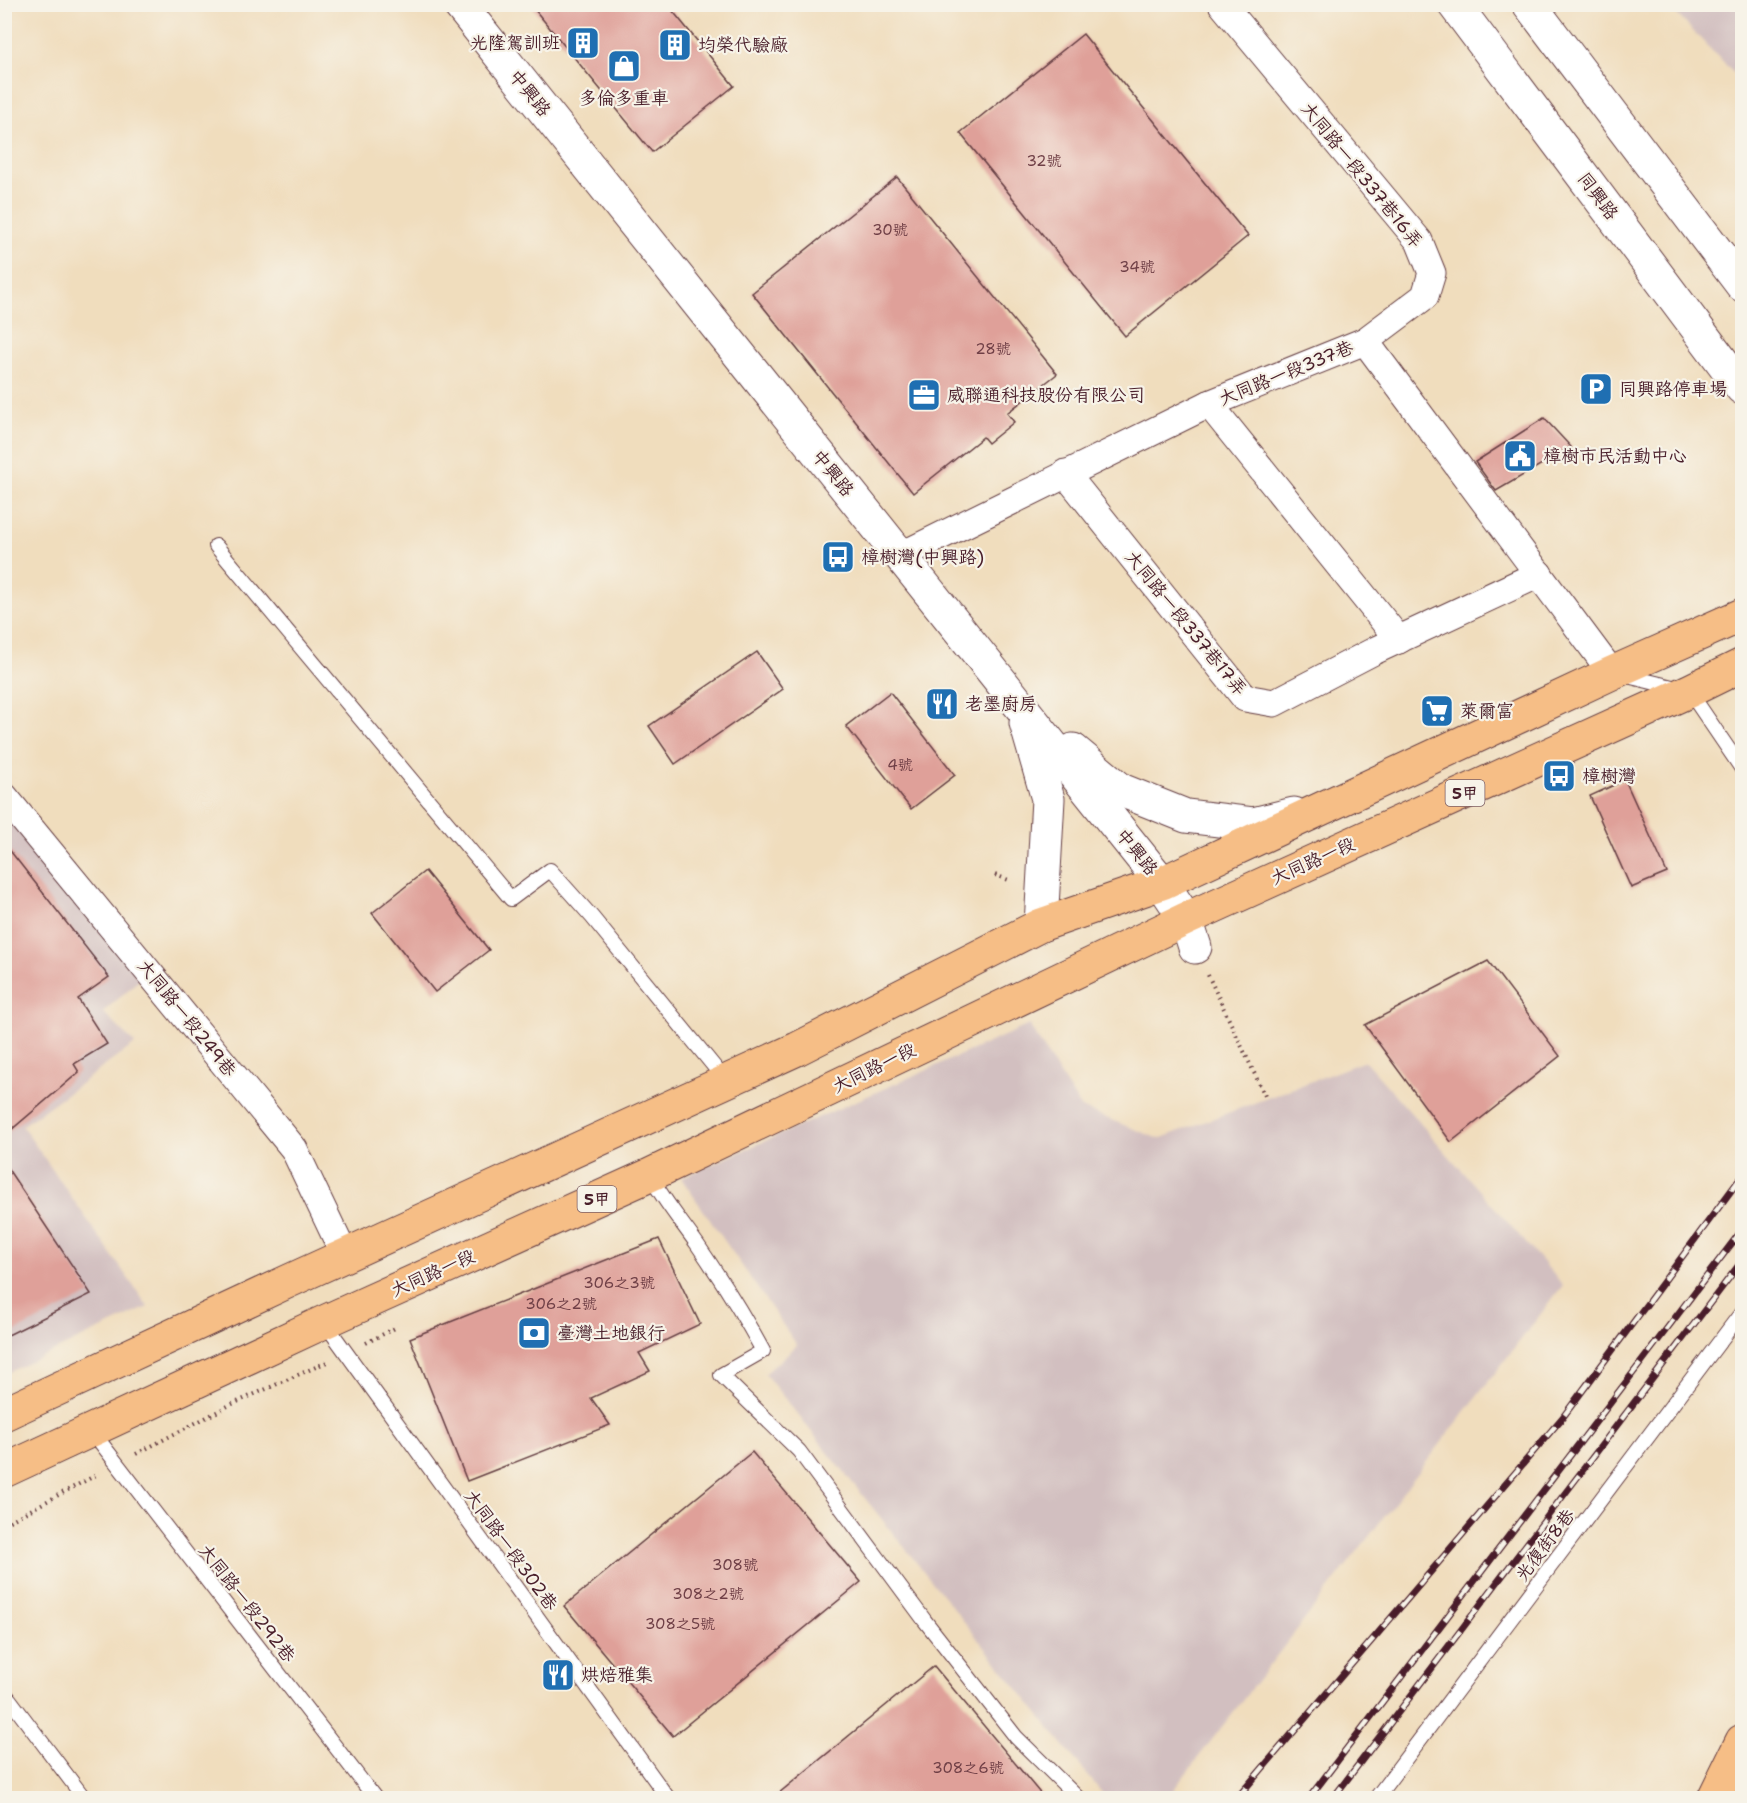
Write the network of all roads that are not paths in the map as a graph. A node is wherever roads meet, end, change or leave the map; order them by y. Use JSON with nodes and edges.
{"nodes":[{"id":1,"x":459,"y":4,"type":"edge"},
{"id":2,"x":1222,"y":4,"type":"edge"},
{"id":3,"x":1454,"y":4,"type":"edge"},
{"id":4,"x":1529,"y":4,"type":"edge"},
{"id":5,"x":1743,"y":285,"type":"edge"},
{"id":6,"x":1365,"y":341,"type":"junction"},
{"id":7,"x":1743,"y":388,"type":"edge"},
{"id":8,"x":1209,"y":404,"type":"junction"},
{"id":9,"x":1065,"y":473,"type":"junction"},
{"id":10,"x":216,"y":546,"type":"dead end"},
{"id":11,"x":900,"y":556,"type":"junction"},
{"id":12,"x":1539,"y":574,"type":"junction"},
{"id":13,"x":1743,"y":615,"type":"edge"},
{"id":14,"x":1399,"y":640,"type":"junction"},
{"id":15,"x":1743,"y":665,"type":"edge"},
{"id":16,"x":1612,"y":673,"type":"junction"},
{"id":17,"x":1689,"y":692,"type":"junction"},
{"id":18,"x":1022,"y":710,"type":"junction"},
{"id":19,"x":1743,"y":769,"type":"edge"},
{"id":20,"x":4,"y":796,"type":"edge"},
{"id":21,"x":1327,"y":806,"type":"junction"},
{"id":22,"x":1162,"y":883,"type":"junction"},
{"id":23,"x":1041,"y":925,"type":"junction"},
{"id":24,"x":1190,"y":933,"type":"junction"},
{"id":25,"x":797,"y":1049,"type":"junction"},
{"id":26,"x":726,"y":1081,"type":"junction"},
{"id":27,"x":819,"y":1094,"type":"junction"},
{"id":28,"x":650,"y":1175,"type":"junction"},
{"id":29,"x":345,"y":1256,"type":"junction"},
{"id":30,"x":1743,"y":1312,"type":"edge"},
{"id":31,"x":324,"y":1322,"type":"junction"},
{"id":32,"x":4,"y":1414,"type":"edge"},
{"id":33,"x":90,"y":1431,"type":"junction"},
{"id":34,"x":4,"y":1471,"type":"edge"},
{"id":35,"x":4,"y":1692,"type":"edge"},
{"id":36,"x":1743,"y":1741,"type":"edge"},
{"id":37,"x":1743,"y":1779,"type":"edge"},
{"id":38,"x":84,"y":1798,"type":"edge"},
{"id":39,"x":375,"y":1798,"type":"edge"},
{"id":40,"x":668,"y":1798,"type":"edge"},
{"id":41,"x":1078,"y":1798,"type":"edge"},
{"id":42,"x":1376,"y":1798,"type":"edge"},
{"id":43,"x":1716,"y":1798,"type":"edge"}],
"edges":[{"from":1,"to":11,"type":"street","name":"中興路"},
{"from":2,"to":6,"type":"street","name":"大同路一段337巷16弄"},
{"from":3,"to":7,"type":"street","name":"同興路"},
{"from":4,"to":5,"type":"street"},
{"from":6,"to":8,"type":"street","name":"大同路一段337巷"},
{"from":6,"to":12,"type":"street","name":"大同路一段337巷"},
{"from":8,"to":9,"type":"street","name":"大同路一段337巷"},
{"from":8,"to":14,"type":"street"},
{"from":9,"to":11,"type":"street","name":"大同路一段337巷"},
{"from":9,"to":14,"type":"street","name":"大同路一段337巷17弄"},
{"from":10,"to":26,"type":"lane"},
{"from":11,"to":18,"type":"street","name":"中興路"},
{"from":12,"to":14,"type":"street","name":"大同路一段337巷17弄"},
{"from":12,"to":16,"type":"street","name":"大同路一段337巷"},
{"from":13,"to":16,"type":"main road","number":"5甲"},
{"from":15,"to":17,"type":"main road","name":"大同路一段","number":"5甲"},
{"from":16,"to":17,"type":"lane"},
{"from":16,"to":21,"type":"main road","number":"5甲"},
{"from":17,"to":19,"type":"lane"},
{"from":17,"to":24,"type":"main road","name":"大同路一段","number":"5甲"},
{"from":18,"to":21,"type":"street"},
{"from":18,"to":22,"type":"street","name":"中興路"},
{"from":18,"to":23,"type":"street"},
{"from":20,"to":29,"type":"street","name":"大同路一段249巷"},
{"from":21,"to":22,"type":"main road","number":"5甲"},
{"from":22,"to":23,"type":"main road","number":"5甲"},
{"from":22,"to":24,"type":"street","name":"中興路"},
{"from":23,"to":25,"type":"main road","number":"5甲"},
{"from":24,"to":27,"type":"main road","name":"大同路一段","number":"5甲"},
{"from":25,"to":26,"type":"main road","number":"5甲"},
{"from":25,"to":27,"type":"main road"},
{"from":26,"to":29,"type":"main road","number":"5甲"},
{"from":27,"to":28,"type":"main road","name":"大同路一段","number":"5甲"},
{"from":28,"to":31,"type":"main road","name":"大同路一段","number":"5甲"},
{"from":28,"to":41,"type":"lane"},
{"from":29,"to":32,"type":"main road","number":"5甲"},
{"from":30,"to":42,"type":"lane","name":"光復街8巷"},
{"from":31,"to":33,"type":"main road","name":"大同路一段","number":"5甲"},
{"from":31,"to":40,"type":"lane","name":"大同路一段302巷"},
{"from":33,"to":34,"type":"main road","name":"大同路一段","number":"5甲"},
{"from":33,"to":39,"type":"lane","name":"大同路一段292巷"},
{"from":35,"to":38,"type":"lane"},
{"from":36,"to":43,"type":"main road"},
{"from":37,"to":43,"type":"main road"}]}
